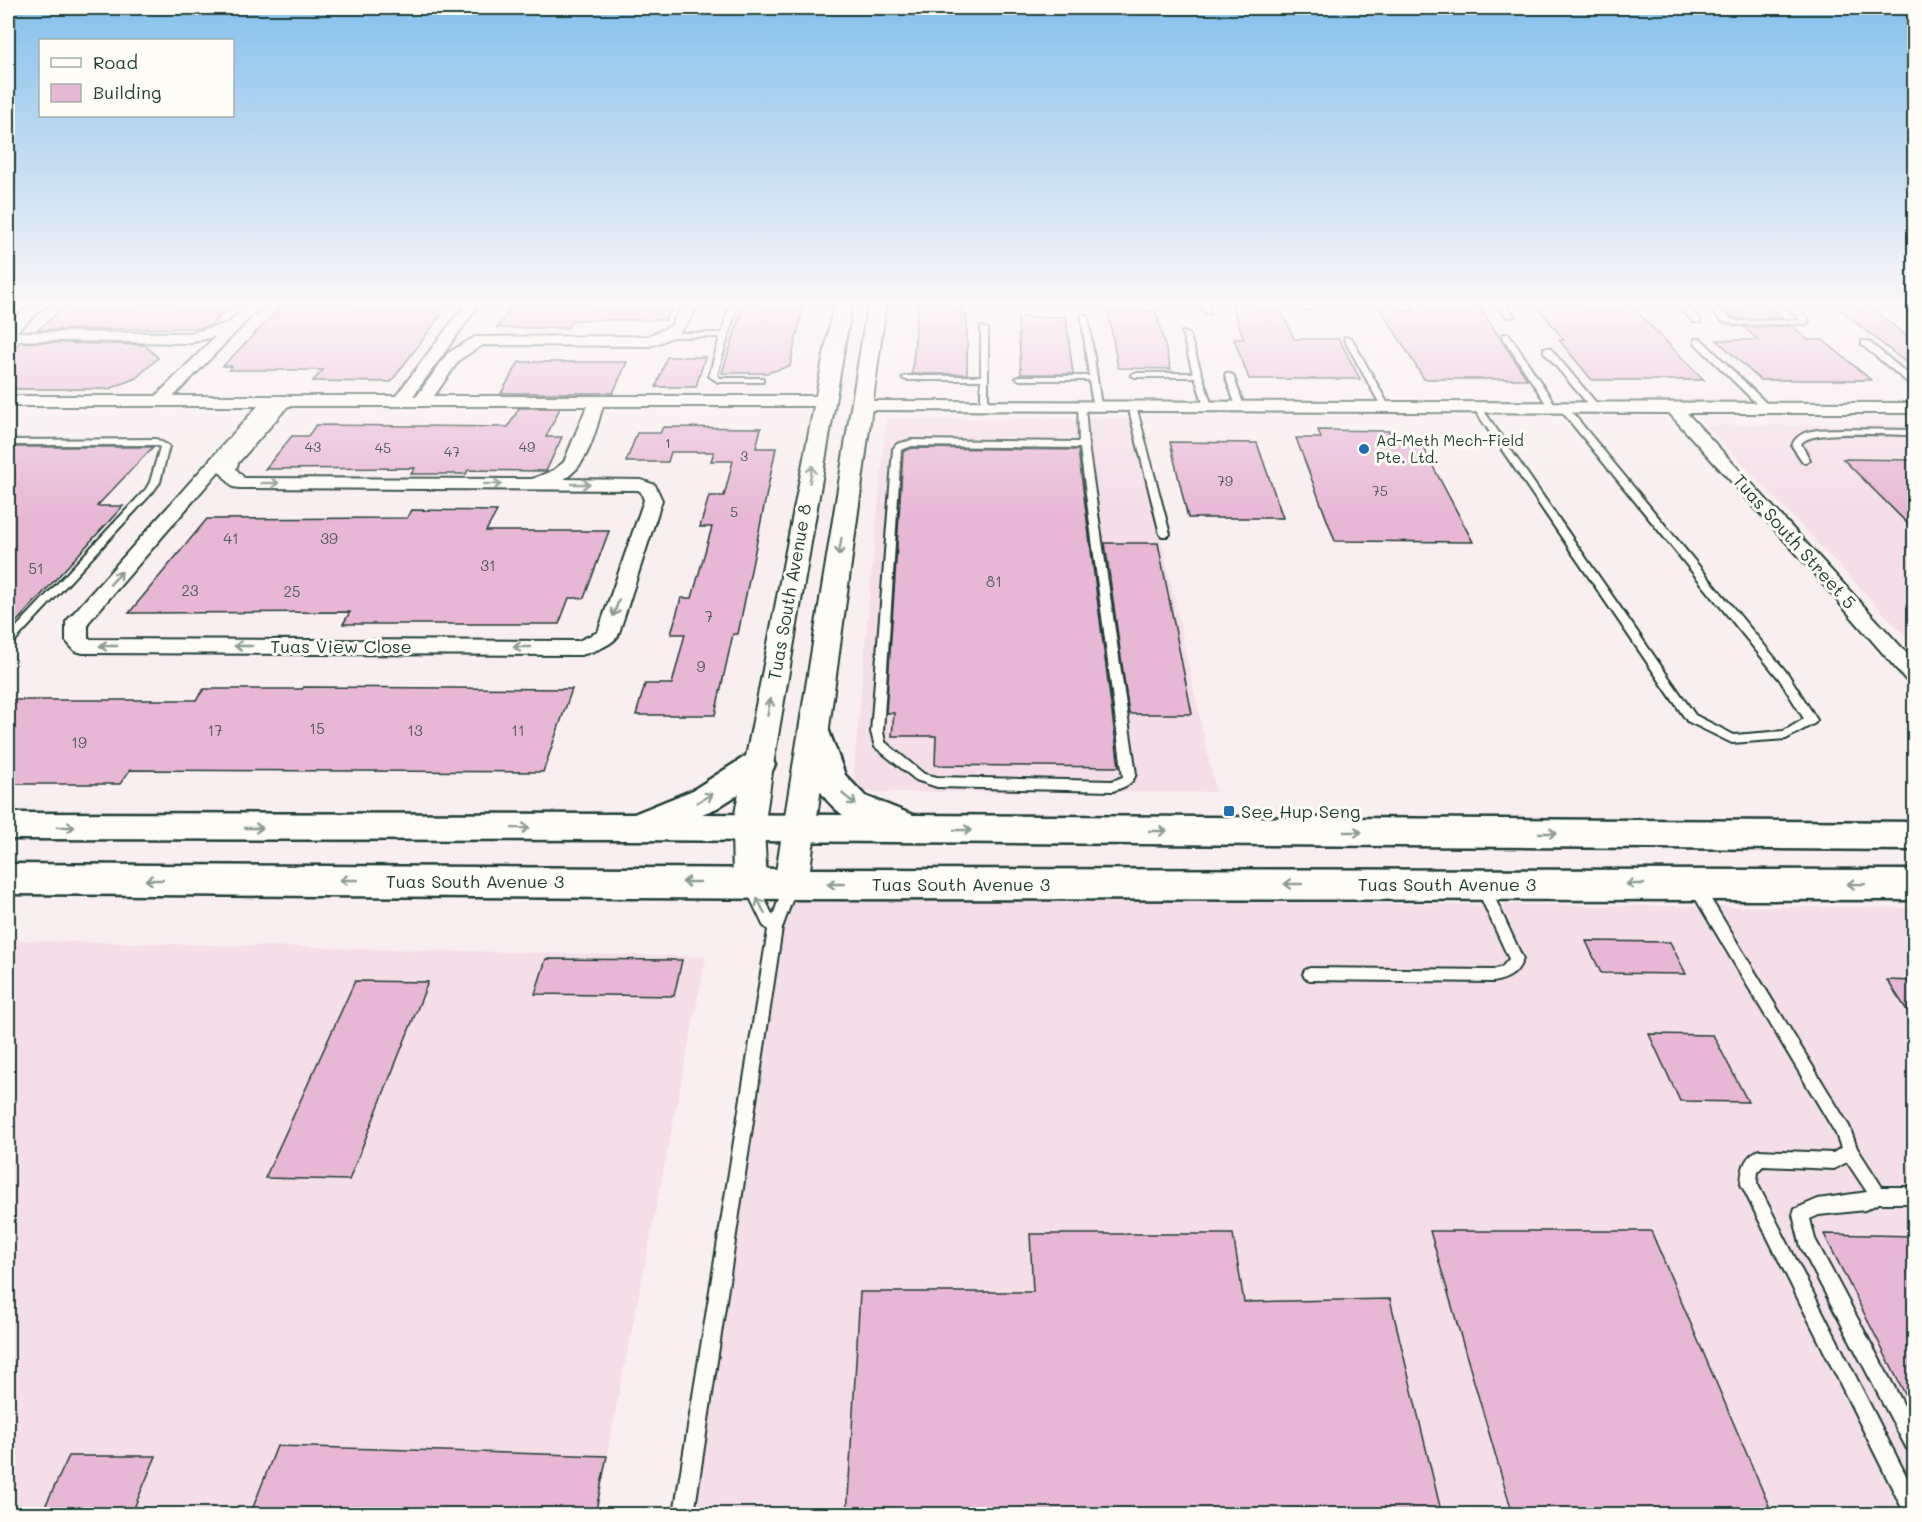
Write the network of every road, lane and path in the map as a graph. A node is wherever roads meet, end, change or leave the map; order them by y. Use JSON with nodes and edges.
{"nodes":[{"id":1,"x":168,"y":374,"type":"edge"},
{"id":2,"x":187,"y":374,"type":"edge"},
{"id":3,"x":421,"y":374,"type":"edge"},
{"id":4,"x":441,"y":374,"type":"edge"},
{"id":5,"x":715,"y":374,"type":"edge"},
{"id":6,"x":829,"y":374,"type":"edge"},
{"id":7,"x":867,"y":374,"type":"edge"},
{"id":8,"x":984,"y":374,"type":"edge"},
{"id":9,"x":1092,"y":374,"type":"edge"},
{"id":10,"x":1367,"y":374,"type":"edge"},
{"id":11,"x":1534,"y":374,"type":"edge"},
{"id":12,"x":1567,"y":374,"type":"edge"},
{"id":13,"x":1732,"y":374,"type":"edge"},
{"id":14,"x":1135,"y":375,"type":"dead end"},
{"id":15,"x":1198,"y":375,"type":"joint"},
{"id":16,"x":1229,"y":375,"type":"dead end"},
{"id":17,"x":906,"y":378,"type":"dead end"},
{"id":18,"x":984,"y":378,"type":"junction"},
{"id":19,"x":1020,"y":378,"type":"dead end"},
{"id":20,"x":1093,"y":378,"type":"junction"},
{"id":21,"x":760,"y":381,"type":"dead end"},
{"id":22,"x":8,"y":401,"type":"edge"},
{"id":23,"x":139,"y":401,"type":"junction"},
{"id":24,"x":160,"y":401,"type":"junction"},
{"id":25,"x":277,"y":401,"type":"junction"},
{"id":26,"x":401,"y":401,"type":"junction"},
{"id":27,"x":422,"y":401,"type":"junction"},
{"id":28,"x":597,"y":401,"type":"junction"},
{"id":29,"x":615,"y":401,"type":"junction"},
{"id":30,"x":824,"y":401,"type":"junction"},
{"id":31,"x":862,"y":406,"type":"junction"},
{"id":32,"x":985,"y":406,"type":"junction"},
{"id":33,"x":1089,"y":406,"type":"junction"},
{"id":34,"x":1132,"y":406,"type":"junction"},
{"id":35,"x":1208,"y":406,"type":"junction"},
{"id":36,"x":1240,"y":406,"type":"junction"},
{"id":37,"x":1385,"y":406,"type":"junction"},
{"id":38,"x":1476,"y":406,"type":"junction"},
{"id":39,"x":1557,"y":406,"type":"junction"},
{"id":40,"x":1595,"y":407,"type":"junction"},
{"id":41,"x":1673,"y":407,"type":"junction"},
{"id":42,"x":1765,"y":407,"type":"junction"},
{"id":43,"x":1914,"y":408,"type":"edge"},
{"id":44,"x":1914,"y":433,"type":"edge"},
{"id":45,"x":8,"y":442,"type":"edge"},
{"id":46,"x":1084,"y":445,"type":"junction"},
{"id":47,"x":1806,"y":460,"type":"dead end"},
{"id":48,"x":238,"y":483,"type":"junction"},
{"id":49,"x":523,"y":484,"type":"junction"},
{"id":50,"x":630,"y":484,"type":"junction"},
{"id":51,"x":182,"y":502,"type":"junction"},
{"id":52,"x":1165,"y":534,"type":"dead end"},
{"id":53,"x":8,"y":642,"type":"edge"},
{"id":54,"x":1914,"y":675,"type":"edge"},
{"id":55,"x":815,"y":731,"type":"junction"},
{"id":56,"x":758,"y":765,"type":"junction"},
{"id":57,"x":8,"y":826,"type":"edge"},
{"id":58,"x":632,"y":827,"type":"junction"},
{"id":59,"x":748,"y":829,"type":"junction"},
{"id":60,"x":800,"y":829,"type":"junction"},
{"id":61,"x":914,"y":830,"type":"junction"},
{"id":62,"x":1914,"y":836,"type":"edge"},
{"id":63,"x":8,"y":879,"type":"edge"},
{"id":64,"x":750,"y":882,"type":"junction"},
{"id":65,"x":791,"y":884,"type":"junction"},
{"id":66,"x":1482,"y":884,"type":"junction"},
{"id":67,"x":1694,"y":884,"type":"junction"},
{"id":68,"x":1914,"y":885,"type":"edge"},
{"id":69,"x":775,"y":928,"type":"junction"},
{"id":70,"x":1310,"y":974,"type":"dead end"},
{"id":71,"x":1850,"y":1152,"type":"junction"},
{"id":72,"x":1878,"y":1195,"type":"junction"},
{"id":73,"x":1914,"y":1195,"type":"edge"},
{"id":74,"x":1914,"y":1442,"type":"edge"},
{"id":75,"x":1914,"y":1511,"type":"edge"},
{"id":76,"x":684,"y":1515,"type":"edge"}],
"edges":[{"from":1,"to":23,"type":"street"},
{"from":2,"to":24,"type":"street"},
{"from":3,"to":26,"type":"street"},
{"from":4,"to":27,"type":"street"},
{"from":5,"to":21,"type":"lane"},
{"from":6,"to":30,"type":"street","name":"Tuas South Avenue 8"},
{"from":7,"to":31,"type":"street"},
{"from":8,"to":18,"type":"lane"},
{"from":9,"to":20,"type":"lane"},
{"from":10,"to":37,"type":"lane"},
{"from":11,"to":39,"type":"lane"},
{"from":12,"to":40,"type":"lane"},
{"from":13,"to":42,"type":"lane"},
{"from":14,"to":15,"type":"lane"},
{"from":15,"to":35,"type":"lane"},
{"from":16,"to":36,"type":"lane"},
{"from":17,"to":18,"type":"lane"},
{"from":18,"to":32,"type":"lane"},
{"from":19,"to":20,"type":"lane"},
{"from":20,"to":33,"type":"lane"},
{"from":22,"to":23,"type":"street"},
{"from":23,"to":24,"type":"street"},
{"from":24,"to":25,"type":"street"},
{"from":25,"to":26,"type":"street"},
{"from":25,"to":48,"type":"street"},
{"from":25,"to":51,"type":"street","name":"Tuas View Close"},
{"from":26,"to":27,"type":"street"},
{"from":27,"to":28,"type":"street"},
{"from":28,"to":29,"type":"street"},
{"from":28,"to":49,"type":"street","name":"Tuas View Close"},
{"from":29,"to":30,"type":"street"},
{"from":29,"to":50,"type":"street","name":"Tuas View Close"},
{"from":56,"to":30,"type":"street","name":"Tuas South Avenue 8","one_way":true},
{"from":31,"to":32,"type":"street"},
{"from":31,"to":55,"type":"street","one_way":true},
{"from":32,"to":33,"type":"street"},
{"from":33,"to":34,"type":"street"},
{"from":33,"to":46,"type":"lane"},
{"from":34,"to":35,"type":"street"},
{"from":34,"to":52,"type":"lane"},
{"from":35,"to":36,"type":"street"},
{"from":36,"to":37,"type":"street"},
{"from":37,"to":38,"type":"street"},
{"from":38,"to":39,"type":"street"},
{"from":38,"to":39,"type":"lane"},
{"from":39,"to":40,"type":"street"},
{"from":40,"to":41,"type":"street"},
{"from":41,"to":42,"type":"street"},
{"from":41,"to":54,"type":"street","name":"Tuas South Street 5"},
{"from":42,"to":43,"type":"street"},
{"from":44,"to":47,"type":"lane"},
{"from":45,"to":53,"type":"lane"},
{"from":46,"to":46,"type":"lane"},
{"from":48,"to":49,"type":"street","name":"Tuas View Close","one_way":true},
{"from":48,"to":51,"type":"street","name":"Tuas View Close"},
{"from":49,"to":50,"type":"street","name":"Tuas View Close","one_way":true},
{"from":50,"to":51,"type":"street","name":"Tuas View Close","one_way":true},
{"from":55,"to":60,"type":"street"},
{"from":55,"to":61,"type":"main road","one_way":true},
{"from":58,"to":56,"type":"main road","one_way":true},
{"from":56,"to":59,"type":"street","name":"Tuas South Avenue 8"},
{"from":57,"to":58,"type":"main road","one_way":true},
{"from":58,"to":59,"type":"main road"},
{"from":59,"to":60,"type":"main road"},
{"from":59,"to":64,"type":"street","name":"Tuas South Avenue 8"},
{"from":60,"to":61,"type":"main road"},
{"from":60,"to":65,"type":"street"},
{"from":61,"to":62,"type":"main road","one_way":true},
{"from":64,"to":63,"type":"main road","name":"Tuas South Avenue 3","one_way":true},
{"from":64,"to":65,"type":"main road","name":"Tuas South Avenue 3"},
{"from":69,"to":64,"type":"lane","one_way":true},
{"from":66,"to":65,"type":"main road","name":"Tuas South Avenue 3","one_way":true},
{"from":65,"to":69,"type":"lane"},
{"from":67,"to":66,"type":"main road","name":"Tuas South Avenue 3","one_way":true},
{"from":66,"to":70,"type":"lane"},
{"from":68,"to":67,"type":"main road","name":"Tuas South Avenue 3","one_way":true},
{"from":67,"to":71,"type":"lane"},
{"from":69,"to":76,"type":"lane"},
{"from":71,"to":72,"type":"lane"},
{"from":71,"to":75,"type":"lane"},
{"from":72,"to":73,"type":"lane"},
{"from":72,"to":74,"type":"lane"}]}
